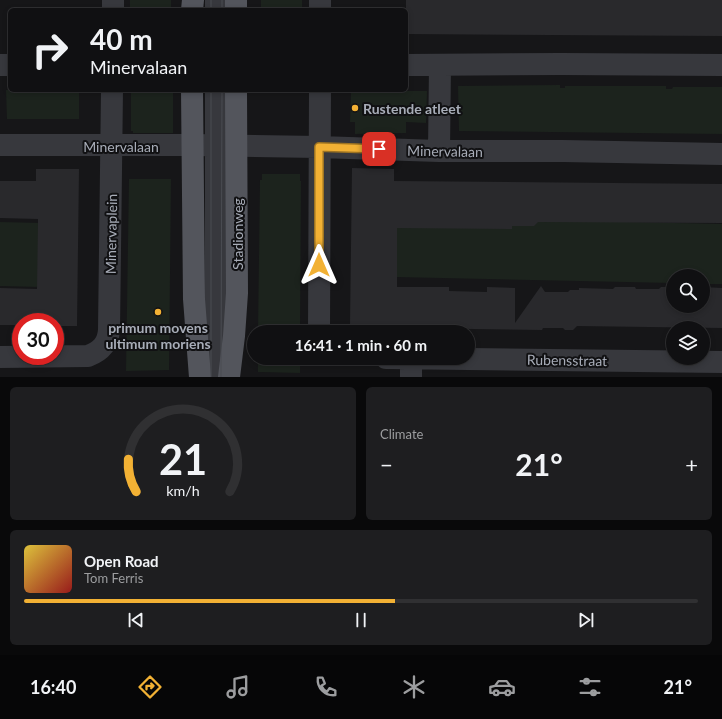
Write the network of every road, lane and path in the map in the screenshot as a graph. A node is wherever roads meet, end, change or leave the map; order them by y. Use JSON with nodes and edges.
{"nodes":[{"id":1,"x":408,"y":65,"type":"edge"},
{"id":2,"x":440,"y":65,"type":"junction"},
{"id":3,"x":722,"y":65,"type":"edge"},
{"id":4,"x":112,"y":92,"type":"edge"},
{"id":5,"x":192,"y":92,"type":"edge"},
{"id":6,"x":216,"y":92,"type":"edge"},
{"id":7,"x":236,"y":92,"type":"edge"},
{"id":8,"x":320,"y":92,"type":"edge"},
{"id":9,"x":0,"y":145,"type":"edge"},
{"id":10,"x":193,"y":145,"type":"junction"},
{"id":11,"x":112,"y":146,"type":"junction"},
{"id":12,"x":227,"y":146,"type":"junction"},
{"id":13,"x":319,"y":147,"type":"junction"},
{"id":14,"x":440,"y":151,"type":"junction"},
{"id":15,"x":722,"y":154,"type":"edge"},
{"id":16,"x":319,"y":325,"type":"edge"},
{"id":17,"x":0,"y":357,"type":"edge"},
{"id":18,"x":475,"y":360,"type":"edge"},
{"id":19,"x":411,"y":365,"type":"edge"},
{"id":20,"x":713,"y":367,"type":"edge"},
{"id":21,"x":200,"y":377,"type":"edge"},
{"id":22,"x":216,"y":377,"type":"edge"},
{"id":23,"x":229,"y":377,"type":"edge"},
{"id":24,"x":411,"y":377,"type":"edge"}],
"edges":[{"from":1,"to":2,"type":"street"},
{"from":2,"to":3,"type":"street"},
{"from":2,"to":14,"type":"street"},
{"from":4,"to":11,"type":"street","name":"Minervaplein"},
{"from":5,"to":10,"type":"main road"},
{"from":6,"to":12,"type":"street","name":"Stadionweg"},
{"from":7,"to":12,"type":"main road","name":"Stadionweg"},
{"from":8,"to":13,"type":"street"},
{"from":9,"to":11,"type":"street","name":"Minervalaan"},
{"from":10,"to":11,"type":"street","name":"Minervalaan"},
{"from":10,"to":12,"type":"street","name":"Minervalaan"},
{"from":10,"to":21,"type":"main road"},
{"from":11,"to":17,"type":"street","name":"Minervaplein"},
{"from":12,"to":13,"type":"street","name":"Minervalaan"},
{"from":12,"to":22,"type":"street","name":"Stadionweg"},
{"from":12,"to":23,"type":"main road","name":"Stadionweg"},
{"from":13,"to":14,"type":"street","name":"Minervalaan"},
{"from":13,"to":16,"type":"street"},
{"from":14,"to":15,"type":"street","name":"Minervalaan"},
{"from":18,"to":20,"type":"street","name":"Rubensstraat"},
{"from":19,"to":24,"type":"street"}]}
